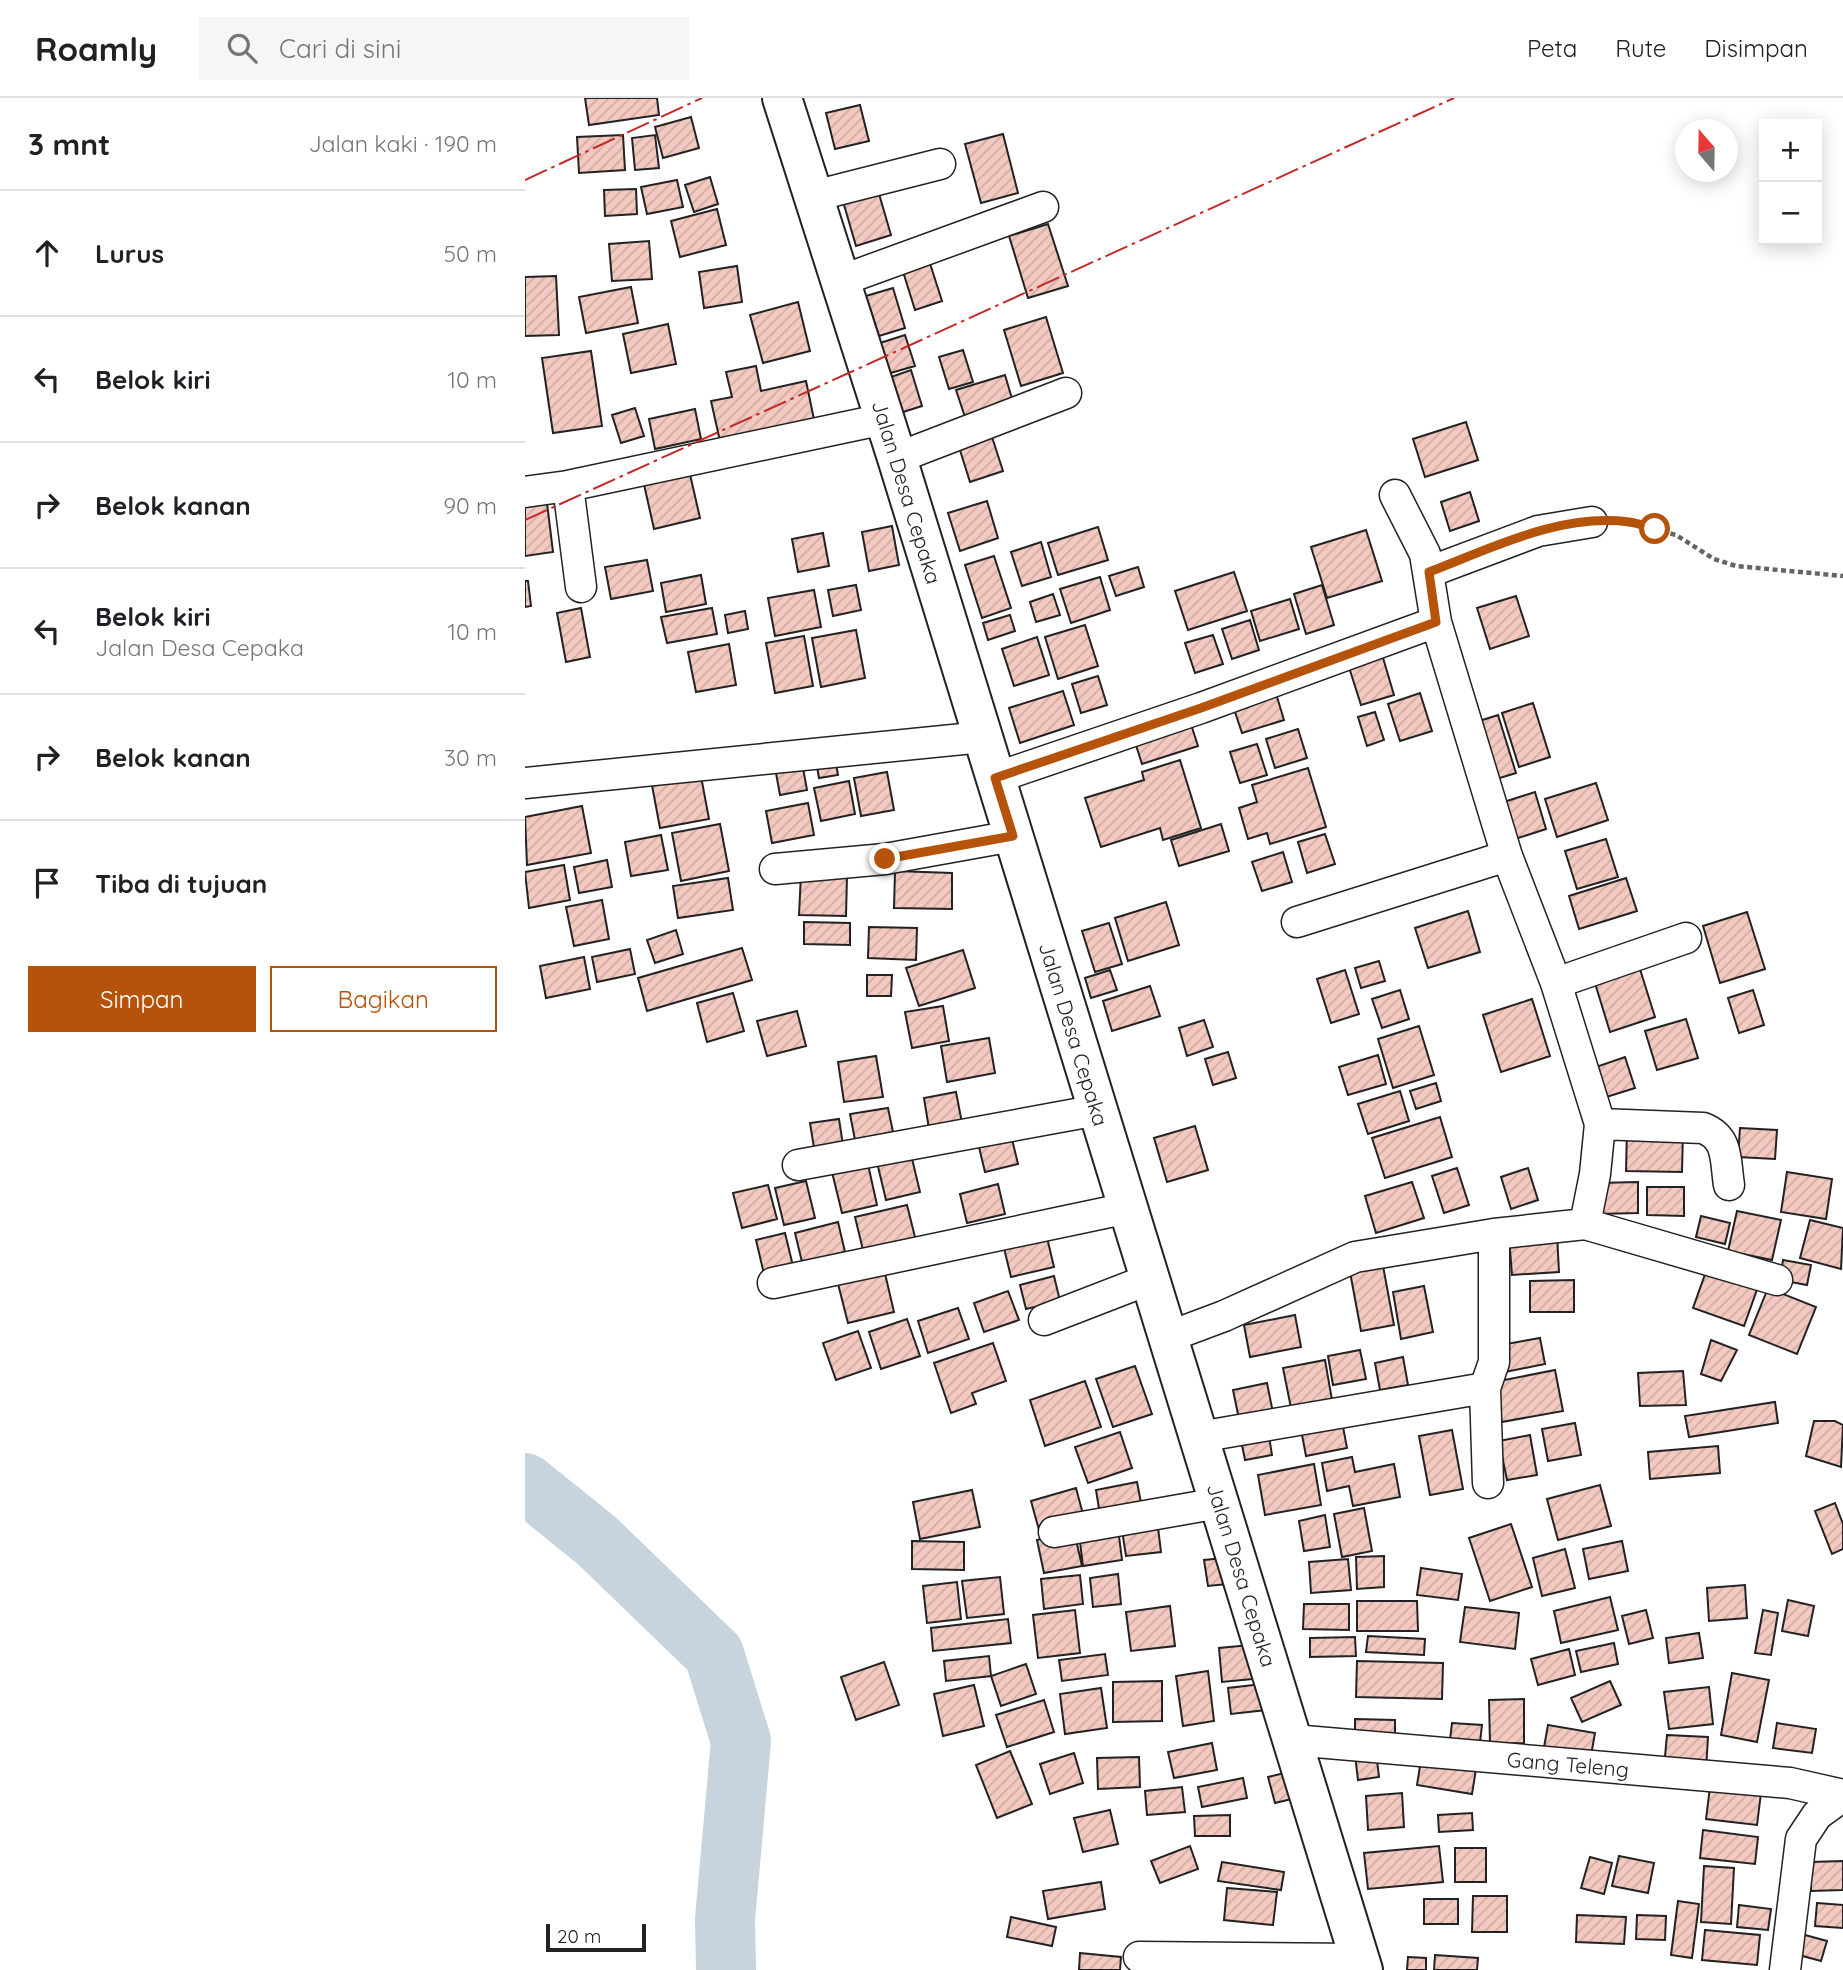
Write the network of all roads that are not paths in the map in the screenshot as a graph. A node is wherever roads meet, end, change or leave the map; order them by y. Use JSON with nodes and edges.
{"nodes":[{"id":1,"x":782,"y":98,"type":"edge"},
{"id":2,"x":940,"y":164,"type":"dead end"},
{"id":3,"x":814,"y":196,"type":"junction"},
{"id":4,"x":1043,"y":207,"type":"dead end"},
{"id":5,"x":840,"y":281,"type":"junction"},
{"id":6,"x":1066,"y":393,"type":"dead end"},
{"id":7,"x":884,"y":419,"type":"junction"},
{"id":8,"x":897,"y":458,"type":"junction"},
{"id":9,"x":568,"y":486,"type":"junction"},
{"id":10,"x":525,"y":492,"type":"edge"},
{"id":11,"x":1395,"y":495,"type":"dead end"},
{"id":12,"x":1592,"y":522,"type":"road end"},
{"id":13,"x":1429,"y":572,"type":"junction"},
{"id":14,"x":581,"y":587,"type":"dead end"},
{"id":15,"x":1436,"y":622,"type":"junction"},
{"id":16,"x":983,"y":737,"type":"junction"},
{"id":17,"x":995,"y":778,"type":"junction"},
{"id":18,"x":525,"y":783,"type":"edge"},
{"id":19,"x":1013,"y":836,"type":"junction"},
{"id":20,"x":1507,"y":856,"type":"junction"},
{"id":21,"x":775,"y":869,"type":"dead end"},
{"id":22,"x":1297,"y":922,"type":"dead end"},
{"id":23,"x":1686,"y":938,"type":"dead end"},
{"id":24,"x":1556,"y":983,"type":"junction"},
{"id":25,"x":1098,"y":1110,"type":"junction"},
{"id":26,"x":1600,"y":1124,"type":"junction"},
{"id":27,"x":798,"y":1165,"type":"dead end"},
{"id":28,"x":1729,"y":1185,"type":"dead end"},
{"id":29,"x":1128,"y":1208,"type":"junction"},
{"id":30,"x":1585,"y":1224,"type":"junction"},
{"id":31,"x":1495,"y":1234,"type":"junction"},
{"id":32,"x":1150,"y":1279,"type":"junction"},
{"id":33,"x":1777,"y":1280,"type":"dead end"},
{"id":34,"x":773,"y":1283,"type":"dead end"},
{"id":35,"x":1044,"y":1320,"type":"dead end"},
{"id":36,"x":1168,"y":1337,"type":"junction"},
{"id":37,"x":1485,"y":1388,"type":"junction"},
{"id":38,"x":1199,"y":1437,"type":"junction"},
{"id":39,"x":1488,"y":1483,"type":"dead end"},
{"id":40,"x":1219,"y":1503,"type":"junction"},
{"id":41,"x":1054,"y":1532,"type":"dead end"},
{"id":42,"x":1293,"y":1740,"type":"junction"},
{"id":43,"x":1843,"y":1796,"type":"edge"},
{"id":44,"x":1139,"y":1957,"type":"dead end"},
{"id":45,"x":1361,"y":1965,"type":"edge"},
{"id":46,"x":1785,"y":1970,"type":"edge"}],
"edges":[{"from":1,"to":3,"type":"street","name":"Jalan Desa Cepaka"},
{"from":2,"to":3,"type":"street"},
{"from":3,"to":5,"type":"street","name":"Jalan Desa Cepaka"},
{"from":4,"to":5,"type":"street"},
{"from":5,"to":7,"type":"street","name":"Jalan Desa Cepaka"},
{"from":6,"to":8,"type":"street"},
{"from":7,"to":8,"type":"street","name":"Jalan Desa Cepaka"},
{"from":7,"to":9,"type":"street"},
{"from":8,"to":16,"type":"street","name":"Jalan Desa Cepaka"},
{"from":9,"to":10,"type":"street"},
{"from":9,"to":14,"type":"street"},
{"from":11,"to":13,"type":"street"},
{"from":12,"to":13,"type":"street"},
{"from":13,"to":15,"type":"street"},
{"from":15,"to":17,"type":"street"},
{"from":15,"to":20,"type":"street"},
{"from":16,"to":17,"type":"street","name":"Jalan Desa Cepaka"},
{"from":16,"to":18,"type":"street"},
{"from":17,"to":19,"type":"street","name":"Jalan Desa Cepaka"},
{"from":19,"to":21,"type":"street"},
{"from":19,"to":25,"type":"street","name":"Jalan Desa Cepaka"},
{"from":20,"to":22,"type":"street"},
{"from":20,"to":24,"type":"street"},
{"from":23,"to":24,"type":"street"},
{"from":24,"to":26,"type":"street"},
{"from":25,"to":27,"type":"street"},
{"from":25,"to":29,"type":"street","name":"Jalan Desa Cepaka"},
{"from":26,"to":28,"type":"street"},
{"from":26,"to":30,"type":"street"},
{"from":29,"to":32,"type":"street","name":"Jalan Desa Cepaka"},
{"from":29,"to":34,"type":"street"},
{"from":30,"to":31,"type":"street"},
{"from":30,"to":33,"type":"street"},
{"from":31,"to":36,"type":"street"},
{"from":31,"to":37,"type":"street"},
{"from":32,"to":35,"type":"street"},
{"from":32,"to":36,"type":"street","name":"Jalan Desa Cepaka"},
{"from":36,"to":38,"type":"street","name":"Jalan Desa Cepaka"},
{"from":37,"to":38,"type":"street"},
{"from":37,"to":39,"type":"street"},
{"from":38,"to":40,"type":"street","name":"Jalan Desa Cepaka"},
{"from":40,"to":41,"type":"street"},
{"from":40,"to":42,"type":"street","name":"Jalan Desa Cepaka"},
{"from":42,"to":43,"type":"street","name":"Gang Teleng"},
{"from":42,"to":45,"type":"street","name":"Jalan Desa Cepaka"},
{"from":43,"to":46,"type":"street"},
{"from":44,"to":45,"type":"street"}]}
